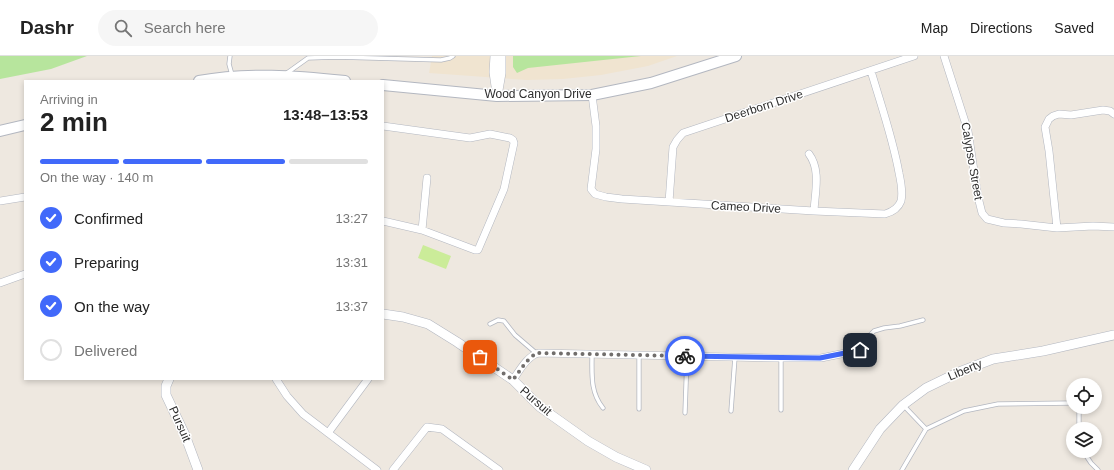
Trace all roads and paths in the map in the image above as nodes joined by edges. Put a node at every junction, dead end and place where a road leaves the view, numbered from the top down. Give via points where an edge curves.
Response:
1 (230, 56) edge
2 (453, 56) edge
3 (495, 56) edge
4 (502, 56) edge
5 (736, 56) edge
6 (914, 56) edge
7 (944, 56) edge
8 (871, 71) junction
9 (232, 76) junction
10 (283, 76) junction
11 (206, 80) edge
12 (333, 80) edge
13 (384, 85) edge
14 (592, 95) junction
15 (497, 96) junction
16 (1112, 113) edge
17 (24, 125) edge
18 (384, 126) edge
19 (0, 131) edge
20 (809, 154) dead end
21 (427, 178) dead end
22 (24, 197) edge
23 (0, 201) edge
24 (669, 202) junction
25 (814, 211) junction
26 (384, 221) edge
27 (1114, 227) edge
28 (1057, 228) junction
29 (422, 230) junction
30 (24, 274) edge
31 (0, 283) edge
32 (384, 314) edge
33 (923, 320) dead end
34 (490, 324) dead end
35 (1114, 336) edge
36 (860, 350) joint
37 (536, 353) junction
38 (592, 354) junction
39 (639, 355) junction
40 (687, 356) junction
41 (735, 357) junction
42 (781, 358) junction
43 (169, 380) edge
44 (277, 380) edge
45 (367, 380) edge
46 (513, 380) junction
47 (1066, 403) edge
48 (903, 405) junction
49 (603, 408) dead end
50 (639, 409) dead end
51 (731, 410) dead end
52 (781, 410) dead end
53 (685, 413) dead end
54 (926, 429) junction
55 (328, 433) junction
56 (1088, 458) edge
57 (198, 470) edge
58 (377, 470) edge
59 (393, 470) edge
60 (499, 470) edge
61 (646, 470) edge
62 (853, 470) edge
63 (902, 470) edge
64 (1098, 470) edge

1 - 9 lane
2 - 10 lane via 441,60 308,58
3 - 15 street
4 - 15 street
5 - 14 main road, Wood Canyon Drive via 651,83
6 - 8 street, Deerborn Drive
7 - 28 street, Calypso Street via 968,131 982,213 987,219 1004,224
8 - 24 street, Deerborn Drive via 683,133 674,147
8 - 25 street, Cameo Drive via 896,152 902,196 900,203 892,212 876,214
9 - 10 main road
9 - 11 main road
10 - 12 main road
13 - 15 main road, Wood Canyon Drive
14 - 15 main road, Wood Canyon Drive
14 - 24 street, Cameo Drive via 596,149 591,189 595,194 617,198
16 - 28 street via 1104,110 1071,115 1059,114 1049,119 1045,127
17 - 19 main road
18 - 29 street via 470,138 490,134 513,140 504,189 478,250
20 - 25 street via 816,169
21 - 29 street
22 - 23 street
24 - 25 street, Cameo Drive
26 - 29 street
27 - 28 street
30 - 31 street
32 - 46 street, Pursuit via 428,324
33 - 36 lane via 874,331
34 - 37 lane via 498,320 504,321 514,335
35 - 48 street, Liberty via 993,359 926,388
36 - 42 street via 820,358
37 - 38 street
37 - 46 street
38 - 39 street
38 - 49 lane via 593,391
39 - 40 street
39 - 50 lane
40 - 41 street
40 - 53 lane
41 - 42 street
41 - 51 lane
42 - 52 lane
43 - 57 street, Pursuit via 166,395
44 - 55 street via 303,414
45 - 55 street
46 - 61 street, Pursuit via 540,407 585,438 616,457
47 - 54 lane via 998,404 964,411
48 - 54 lane
48 - 62 street, Liberty via 880,429
54 - 63 lane
55 - 58 street
56 - 64 lane
59 - 60 street via 427,427 442,429

